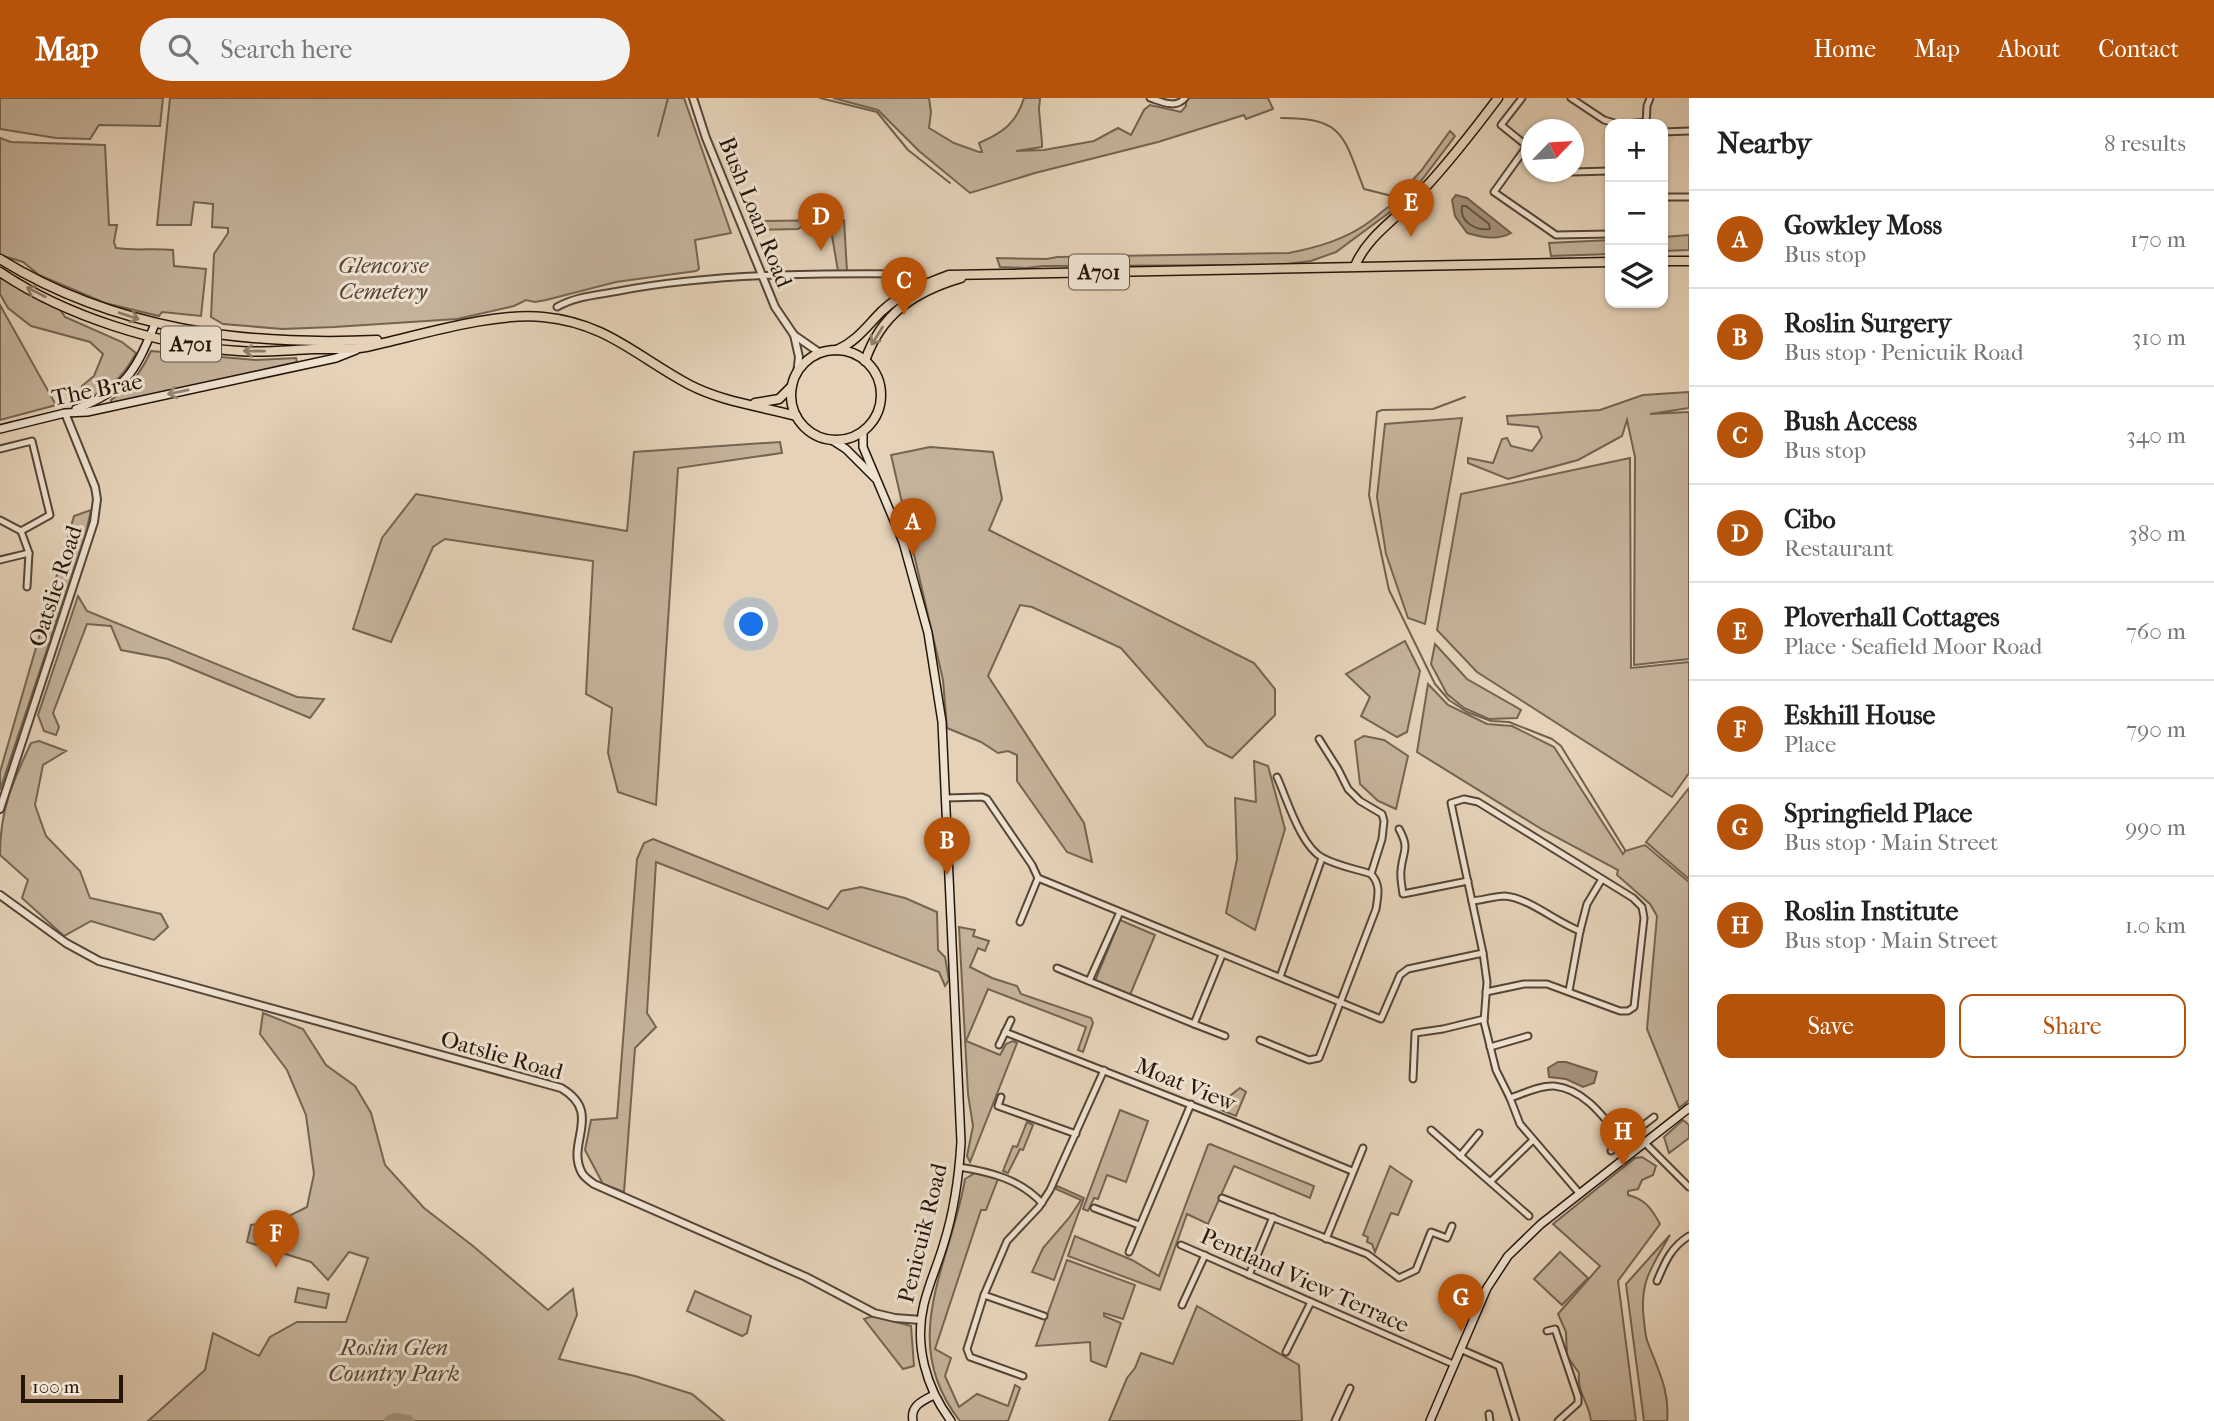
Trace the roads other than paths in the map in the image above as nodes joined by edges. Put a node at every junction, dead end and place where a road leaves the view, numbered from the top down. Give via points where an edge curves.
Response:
1 (693, 98) edge
2 (1150, 98) edge
3 (1185, 98) edge
4 (1498, 98) edge
5 (1522, 98) edge
6 (1571, 98) edge
7 (1650, 98) edge
8 (1646, 119) edge
9 (1605, 120) edge
10 (1689, 131) edge
11 (1668, 132) edge
12 (1521, 141) edge
13 (1521, 158) edge
14 (1605, 171) edge
15 (1584, 172) edge
16 (1668, 197) edge
17 (1689, 197) edge
18 (1605, 234) edge
19 (0, 259) edge
20 (1668, 261) edge
21 (1689, 261) edge
22 (1605, 262) edge
23 (1356, 266) junction
24 (0, 272) edge
25 (918, 274) dead end
26 (973, 275) junction
27 (762, 277) junction
28 (557, 307) dead end
29 (155, 324) junction
30 (150, 335) junction
31 (794, 335) junction
32 (394, 340) junction
33 (364, 347) junction
34 (837, 350) junction
35 (820, 353) junction
36 (865, 361) junction
37 (797, 374) junction
38 (792, 386) junction
39 (742, 404) junction
40 (65, 413) junction
41 (796, 416) junction
42 (0, 429) edge
43 (863, 431) junction
44 (832, 440) junction
45 (0, 449) edge
46 (877, 481) junction
47 (0, 520) edge
48 (21, 531) junction
49 (29, 553) junction
50 (0, 560) edge
51 (27, 587) dead end
52 (1319, 739) dead end
53 (1276, 776) dead end
54 (946, 798) junction
55 (0, 809) edge
56 (1399, 829) dead end
57 (1322, 858) junction
58 (1371, 874) junction
59 (1038, 878) junction
60 (1602, 879) junction
61 (1468, 881) junction
62 (0, 895) edge
63 (1472, 901) junction
64 (1023, 912) junction
65 (1120, 912) junction
66 (1030, 916) dead end
67 (1020, 922) dead end
68 (1580, 931) junction
69 (1483, 953) junction
70 (1222, 955) junction
71 (1057, 968) dead end
72 (1280, 977) junction
73 (1089, 981) junction
74 (1569, 991) junction
75 (1486, 992) junction
76 (1342, 1003) junction
77 (1484, 1019) junction
78 (1011, 1020) dead end
79 (1194, 1024) junction
80 (1005, 1032) junction
81 (1225, 1036) dead end
82 (1528, 1036) dead end
83 (1260, 1040) dead end
84 (999, 1045) dead end
85 (1490, 1047) junction
86 (1104, 1070) junction
87 (1413, 1079) dead end
88 (1001, 1097) dead end
89 (1510, 1098) junction
90 (1191, 1104) junction
91 (1689, 1108) edge
92 (1654, 1117) dead end
93 (1431, 1130) dead end
94 (1479, 1133) dead end
95 (1076, 1135) junction
96 (1533, 1140) junction
97 (1623, 1141) junction
98 (1645, 1143) junction
99 (1363, 1148) dead end
100 (1611, 1151) dead end
101 (1460, 1156) junction
102 (960, 1167) junction
103 (1352, 1171) junction
104 (1491, 1181) junction
105 (1689, 1187) edge
106 (1580, 1194) junction
107 (1222, 1198) dead end
108 (1042, 1202) junction
109 (1098, 1208) dead end
110 (1529, 1216) dead end
111 (1273, 1217) junction
112 (1139, 1226) junction
113 (1452, 1226) dead end
114 (1689, 1236) edge
115 (1326, 1239) junction
116 (1181, 1245) dead end
117 (1129, 1252) dead end
118 (1205, 1255) junction
119 (1249, 1275) junction
120 (1657, 1281) dead end
121 (984, 1295) junction
122 (1311, 1302) junction
123 (1182, 1305) dead end
124 (1044, 1317) dead end
125 (921, 1320) junction
126 (1547, 1331) dead end
127 (1460, 1349) junction
128 (1286, 1352) dead end
129 (1453, 1364) junction
130 (1023, 1376) dead end
131 (1350, 1388) dead end
132 (934, 1395) junction
133 (1489, 1414) dead end
134 (913, 1421) edge
135 (951, 1421) edge
136 (1335, 1421) edge
137 (1430, 1421) edge
138 (1490, 1421) edge
139 (1516, 1421) edge
140 (1558, 1421) edge

1 - 27 street, Bush Loan Road
2 - 3 street via 1175,104
4 - 23 main road via 1421,193 1369,243
5 - 12 street via 1501,125
6 - 9 street
7 - 8 street
10 - 11 street
13 - 18 street via 1494,192 1556,235
14 - 15 street
16 - 17 street
19 -> 29 main road, A701 via 64,293
20 - 21 main road
22 - 23 main road, A701
23 - 26 main road, A701
30 -> 24 main road, A701 via 54,302
25 - 27 street
26 - 34 main road, A701 via 949,275 904,294 849,345
26 -> 36 main road, A701 via 920,294 897,311 872,339
27 - 28 street via 661,283 574,299
27 - 31 street, Bush Loan Road
29 - 30 main road
29 - 32 main road, A701 via 291,342
33 -> 30 main road, A701 via 238,351
30 - 40 main road via 132,373 117,388
31 - 35 street, Bush Loan Road
31 - 37 street, Bush Loan Road
32 - 33 main road, A701
32 - 39 main road, A701 via 513,317 565,320 614,337 690,385
33 -> 40 main road, The Brae via 336,358
34 - 35 main road, A701
34 - 36 main road
35 - 37 main road
36 - 43 main road via 879,381 881,396 873,421
37 - 38 main road
38 - 39 main road, A701 via 779,399
38 - 41 main road
39 - 41 main road, A701
40 - 42 main road, The Brae
40 - 55 street, Oatslie Road via 95,487 94,522
41 - 44 main road, A701 via 813,435
43 - 44 main road
43 - 46 main road, Penicuik Road via 863,447
44 - 46 main road
45 - 48 street via 32,441 50,515
46 - 54 main road, Penicuik Road via 903,542 928,633 942,722
47 - 48 street
48 - 49 street
49 - 50 street
49 - 51 street
52 - 58 street via 1348,789 1382,814 1382,839
53 - 57 street via 1303,837
54 - 59 street via 987,799
54 - 102 main road, Penicuik Road
56 - 61 street via 1406,851 1400,870 1403,894
57 - 58 street
57 - 72 street
58 - 76 street via 1377,881 1376,909
59 - 64 street
59 - 65 street
60 - 61 street via 1478,802 1464,799 1451,803
60 - 68 street via 1587,904
60 - 74 street via 1642,907 1634,1006 1620,1011
61 - 63 street
62 - 125 street, Oatslie Road via 99,961 561,1087 580,1105 578,1156 582,1173 594,1184 806,1277 874,1312
63 - 68 street via 1503,896 1519,899
63 - 69 street
64 - 66 street
64 - 67 street
65 - 70 street
65 - 73 street
68 - 74 street
69 - 75 street
69 - 76 street via 1408,969 1381,1019
70 - 72 street
70 - 79 street
71 - 73 street
72 - 76 street
73 - 79 street
74 - 75 street via 1547,984 1524,984
75 - 77 street
76 - 83 street via 1316,1060
77 - 85 street
77 - 87 street via 1415,1033
78 - 80 street
79 - 81 street
80 - 84 street
80 - 86 street, Moat View
82 - 85 street
85 - 89 street
86 - 90 street, Moat View
86 - 95 street
88 - 95 street via 998,1106
89 - 96 street via 1520,1124
89 - 97 street via 1542,1087 1569,1091 1593,1105
90 - 103 street, Moat View
90 - 112 street
91 - 98 main road
92 - 97 street
93 - 101 street
94 - 101 street
95 - 108 street
96 - 104 street
96 - 106 street
97 - 100 street
98 - 105 street
98 - 106 main road
99 - 103 street
101 - 104 street
102 - 108 street via 1003,1176
102 - 125 main road, Penicuik Road via 945,1242
103 - 115 street
104 - 110 street
106 - 127 main road via 1508,1256
107 - 111 street
108 - 121 street via 1007,1241
109 - 112 street
111 - 115 street
111 - 119 street
112 - 117 street
113 - 115 street via 1447,1238 1431,1232 1416,1270 1399,1278 1374,1258
114 - 120 street via 1668,1255
116 - 118 street, Pentland View Terrace
118 - 119 street, Pentland View Terrace
118 - 123 street
119 - 122 street, Pentland View Terrace
121 - 124 street
121 - 130 street via 968,1354
122 - 128 street
122 - 129 street, Pentland View Terrace
125 - 132 main road, Penicuik Road via 923,1360
126 - 140 street via 1555,1329 1578,1397 1578,1403
127 - 129 main road
127 - 139 street via 1499,1366
129 - 137 main road
131 - 136 street
132 - 134 main road via 915,1406
132 - 135 main road, Penicuik Road
133 - 138 street

